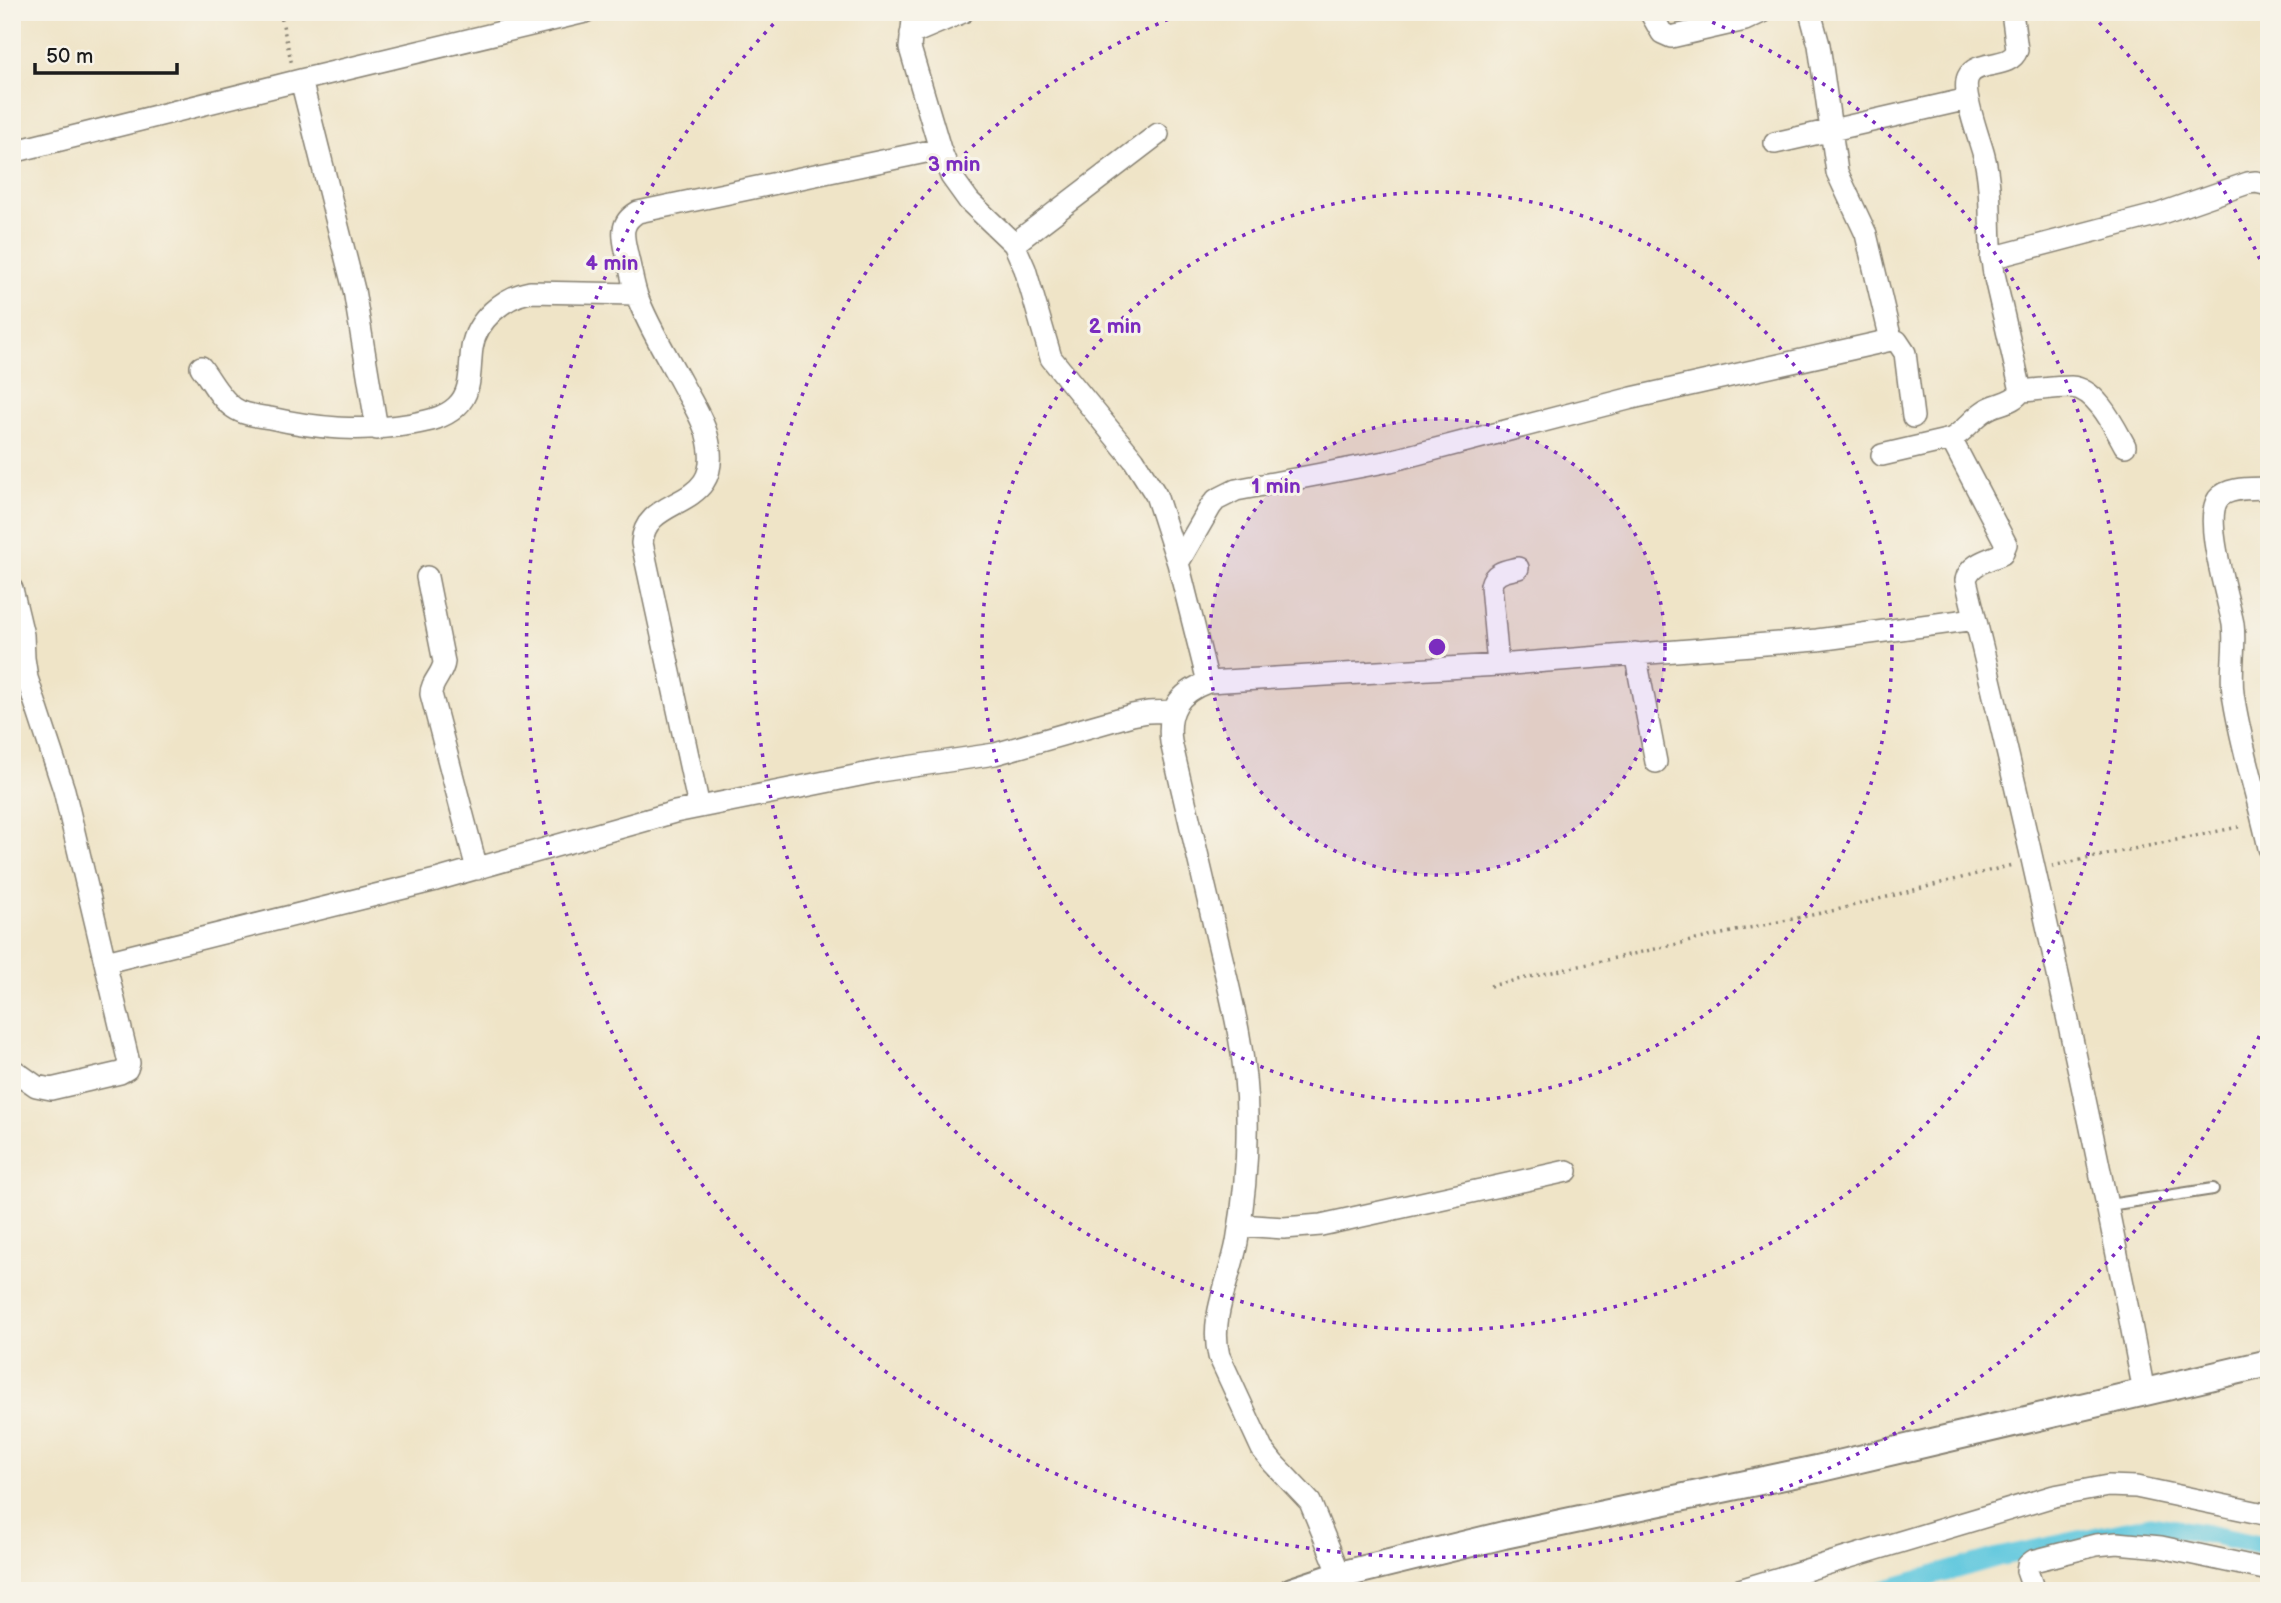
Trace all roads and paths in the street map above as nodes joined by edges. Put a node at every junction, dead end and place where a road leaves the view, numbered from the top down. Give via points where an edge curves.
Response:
1 (280, 12) edge
2 (585, 12) edge
3 (917, 12) edge
4 (963, 12) edge
5 (1650, 12) edge
6 (1762, 12) edge
7 (1810, 12) edge
8 (2012, 12) edge
9 (911, 34) junction
10 (301, 80) junction
11 (1968, 99) junction
12 (1830, 131) junction
13 (1158, 134) dead end
14 (1775, 143) dead end
15 (940, 149) junction
16 (12, 152) edge
17 (2269, 185) edge
18 (1014, 244) junction
19 (1991, 258) junction
20 (636, 294) junction
21 (1891, 341) junction
22 (201, 367) dead end
23 (2021, 391) junction
24 (1913, 417) dead end
25 (377, 429) junction
26 (1951, 439) junction
27 (2125, 446) dead end
28 (1882, 455) dead end
29 (2269, 488) edge
30 (1178, 563) junction
31 (1518, 568) dead end
32 (427, 577) dead end
33 (12, 589) edge
34 (1975, 619) junction
35 (1635, 653) junction
36 (1498, 665) junction
37 (1208, 682) junction
38 (1173, 711) junction
39 (1656, 762) dead end
40 (699, 807) junction
41 (2263, 821) junction
42 (2269, 848) edge
43 (2032, 864) junction
44 (477, 869) junction
45 (106, 962) junction
46 (1490, 986) dead end
47 (12, 1069) edge
48 (1567, 1171) dead end
49 (2213, 1189) dead end
50 (2109, 1205) junction
51 (1240, 1225) junction
52 (2269, 1363) edge
53 (2144, 1392) junction
54 (2269, 1515) edge
55 (2269, 1570) edge
56 (1339, 1575) junction
57 (1292, 1591) edge
58 (1736, 1591) edge
59 (2034, 1591) edge

1 - 10 path via 290,58
2 - 10 street
3 - 9 street
4 - 9 street
5 - 6 street via 1662,33 1671,37
7 - 12 street
8 - 11 street via 2015,55 1969,75
9 - 15 street via 910,48
10 - 16 street
10 - 25 street via 354,290
11 - 12 street
11 - 19 street via 1989,184
12 - 14 street
12 - 21 street via 1837,172 1866,234
13 - 18 street
15 - 18 street via 959,189
15 - 20 street via 638,212 629,217 623,236
17 - 19 street via 2248,183 2159,214
18 - 30 street via 1051,358 1149,482
19 - 23 street
20 - 25 street via 530,292 506,300 477,333 467,393 455,409 429,421
20 - 40 street via 702,422 710,449 708,477 701,487 652,518 642,543
21 - 24 street via 1897,341 1905,353
21 - 30 street via 1632,398 1390,461 1236,490 1211,506
22 - 25 street via 225,401 246,414 317,427
23 - 26 street via 2016,398 1987,409
23 - 27 street via 2081,389 2107,414
26 - 28 street
26 - 34 street via 2006,544 2002,554 1967,573
29 - 41 street via 2223,494 2216,501 2214,527 2233,631 2235,706
30 - 37 street
31 - 36 street via 1496,574 1491,585
32 - 44 street via 444,662 431,694
33 - 45 street via 27,678 64,790
34 - 35 street via 1817,640
34 - 43 street
35 - 36 street
35 - 39 street
36 - 37 street
37 - 38 street via 1188,692
38 - 40 street via 1132,715 995,754 880,771
38 - 51 street via 1171,742 1244,1067 1247,1129
40 - 44 street
41 - 42 street
41 - 43 path
43 - 46 path
43 - 50 street
44 - 45 street
45 - 47 street via 127,1069 43,1089
48 - 51 street via 1321,1225
49 - 50 lane
50 - 53 street
51 - 56 street via 1216,1321 1219,1356 1262,1449 1310,1502
52 - 53 street
53 - 56 street
54 - 58 street via 2136,1487 2108,1486 2026,1504
55 - 59 street via 2161,1547 2106,1544 2033,1561 2027,1571
56 - 57 street

